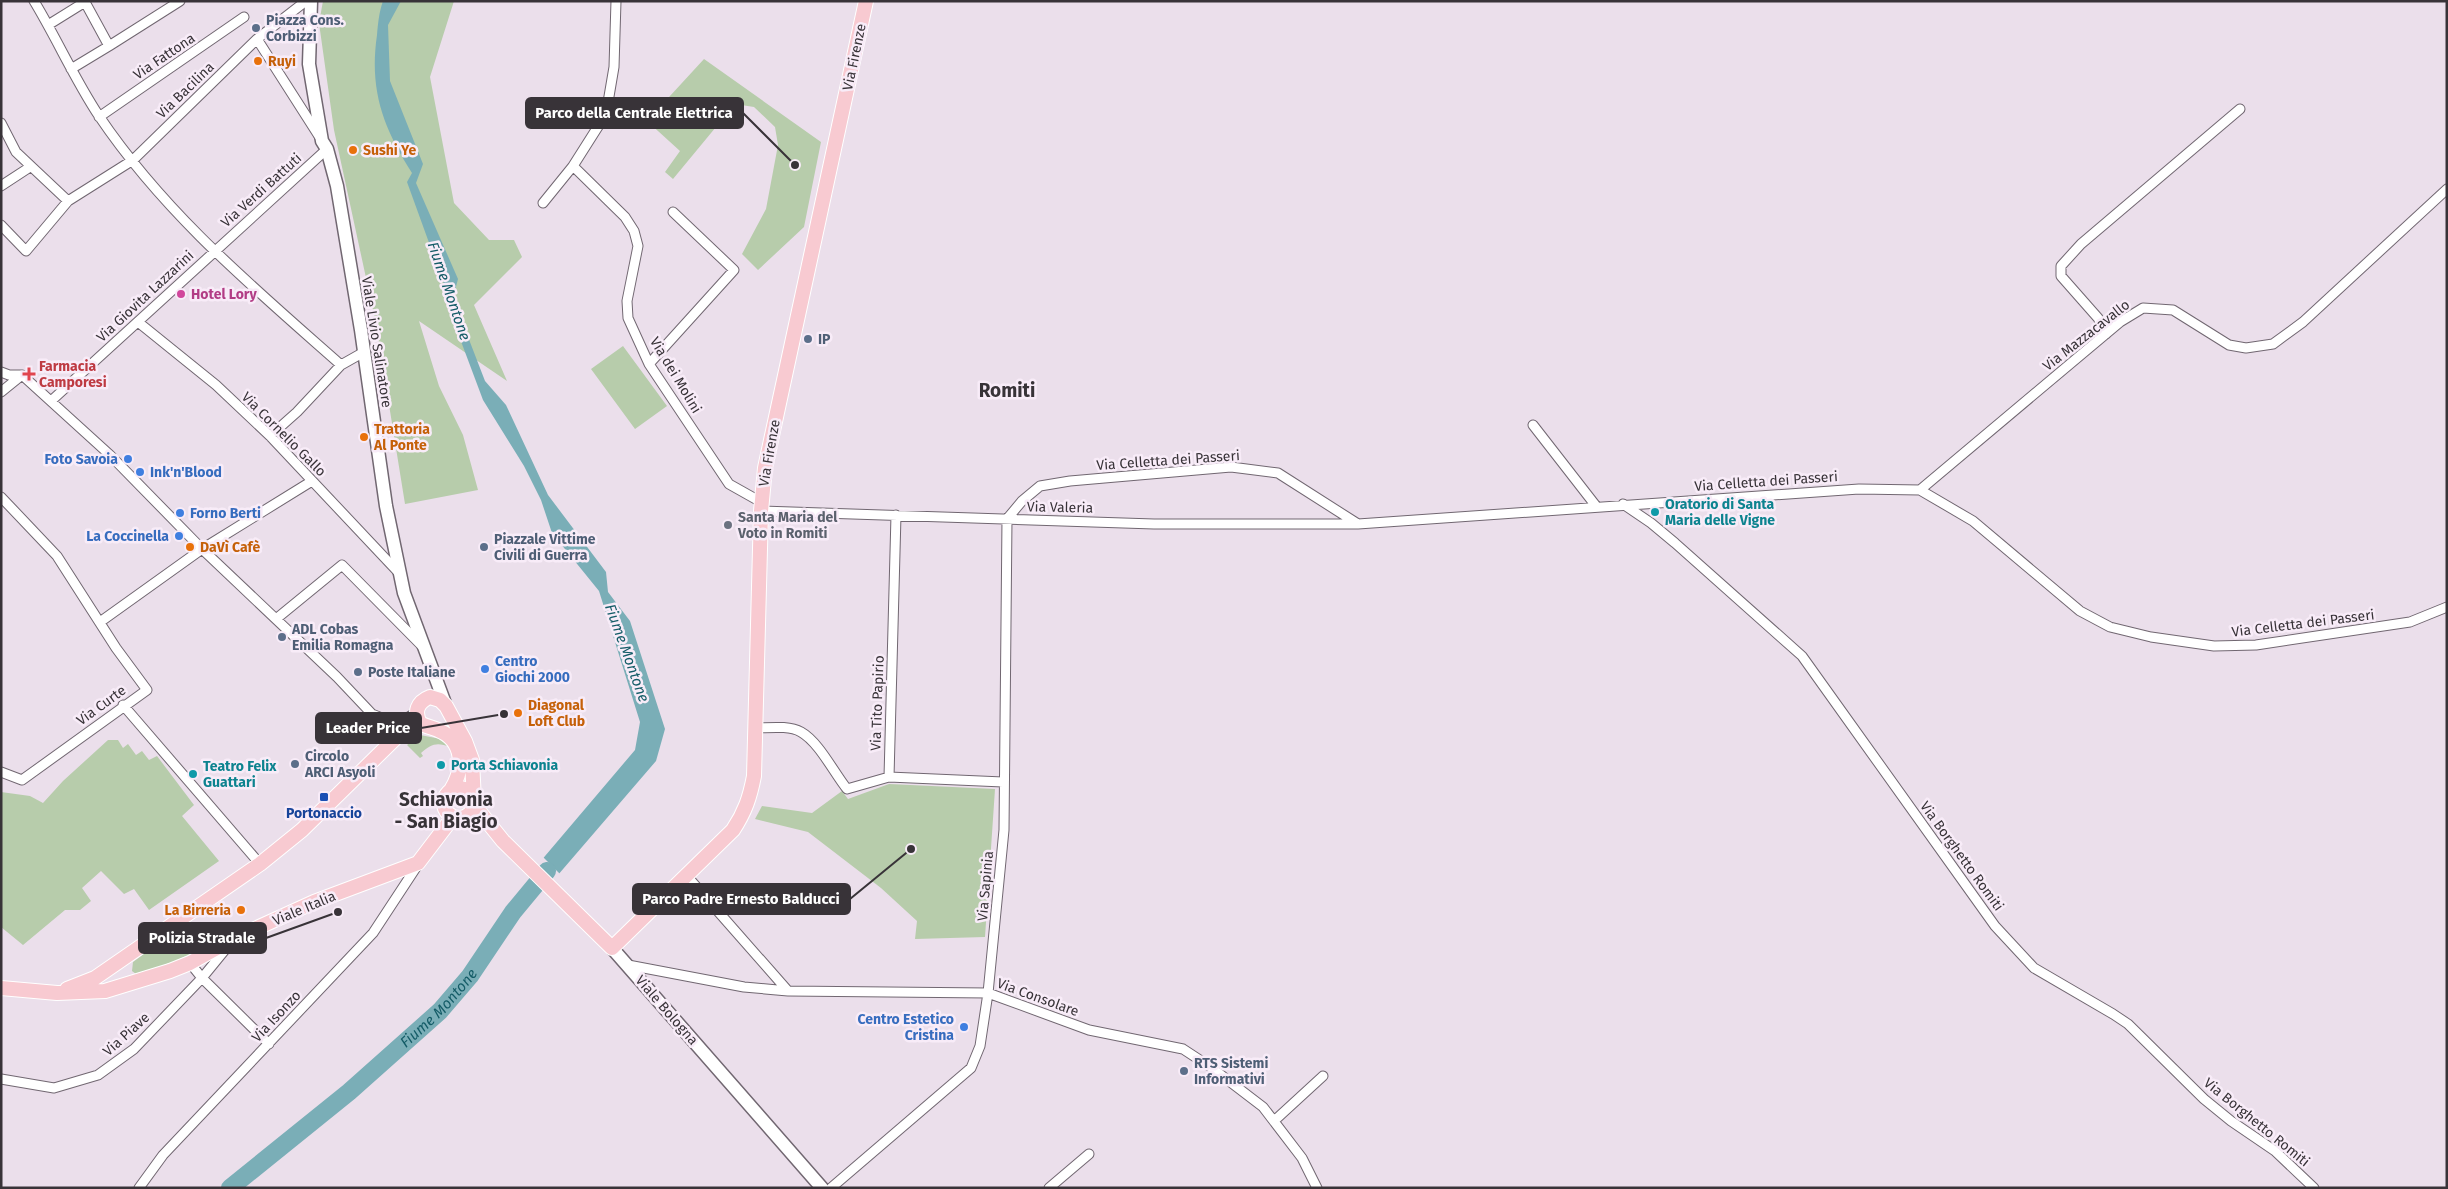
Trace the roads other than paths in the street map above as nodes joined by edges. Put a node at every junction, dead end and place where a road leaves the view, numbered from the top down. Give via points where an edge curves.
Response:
1 (34, 1) edge
2 (180, 1) edge
3 (306, 1) edge
4 (311, 1) edge
5 (616, 1) edge
6 (866, 1) edge
7 (85, 2) edge
8 (244, 17) dead end
9 (48, 25) junction
10 (257, 39) junction
11 (108, 46) junction
12 (71, 69) junction
13 (2240, 109) dead end
14 (99, 116) junction
15 (1, 123) edge
16 (324, 145) junction
17 (132, 160) junction
18 (573, 166) junction
19 (30, 167) junction
20 (1, 186) edge
21 (2447, 189) edge
22 (68, 201) junction
23 (543, 204) dead end
24 (673, 212) dead end
25 (1, 225) edge
26 (213, 252) junction
27 (138, 322) junction
28 (2106, 334) junction
29 (364, 352) junction
30 (649, 364) junction
31 (341, 365) junction
32 (1, 372) edge
33 (22, 374) junction
34 (1, 392) edge
35 (51, 401) junction
36 (1533, 425) dead end
37 (270, 436) junction
38 (312, 481) junction
39 (1920, 490) junction
40 (1, 497) edge
41 (1623, 504) junction
42 (761, 506) junction
43 (1596, 506) junction
44 (896, 515) junction
45 (1007, 519) junction
46 (1358, 524) junction
47 (202, 549) junction
48 (401, 576) junction
49 (2447, 607) edge
50 (276, 619) junction
51 (100, 622) junction
52 (423, 648) junction
53 (430, 664) junction
54 (427, 698) junction
55 (123, 705) junction
56 (446, 706) junction
57 (417, 713) junction
58 (755, 728) junction
59 (1, 772) edge
60 (889, 777) junction
61 (1003, 782) junction
62 (451, 790) junction
63 (474, 803) junction
64 (453, 820) junction
65 (506, 843) junction
66 (424, 857) junction
67 (260, 864) junction
68 (686, 876) junction
69 (176, 921) junction
70 (235, 938) junction
71 (612, 948) junction
72 (126, 956) junction
73 (190, 963) junction
74 (628, 965) junction
75 (202, 978) junction
76 (136, 982) junction
77 (1, 988) edge
78 (788, 990) junction
79 (988, 992) junction
80 (57, 993) junction
81 (268, 1044) junction
82 (1323, 1076) dead end
83 (1, 1080) edge
84 (1274, 1121) junction
85 (1089, 1154) dead end
86 (139, 1188) edge
87 (822, 1188) edge
88 (831, 1188) edge
89 (1050, 1188) edge
90 (1317, 1188) edge
91 (2314, 1188) edge

1 - 9 street
2 - 11 street
3 - 10 street
4 - 16 main road, Viale Livio Salinatore via 309,64
5 - 18 street via 614,67 606,114
6 - 42 main road, Via Firenze via 768,450
7 - 9 street
7 - 11 street
8 - 14 street, Via Fattona
9 - 12 street
10 - 16 street, Viale Livio Salinatore
10 - 17 street, Via Bacilina
11 - 12 street
12 - 14 street
13 - 28 street via 2081,244 2060,266 2061,276 2098,318
14 - 17 street
15 - 19 street via 16,152
16 - 26 street, Via Verdi Battuti
16 - 29 main road, Viale Livio Salinatore via 338,196
17 - 22 street, Via Bacilina
17 - 26 street
18 - 23 street
18 - 30 street, Via dei Molini via 625,217 634,231 638,246 627,302 628,318
19 - 20 street
19 - 22 street
21 - 28 street, Via Mazzacavallo via 2303,322 2273,344 2246,348 2229,345 2173,310 2142,308
22 - 25 street, Via Bacilina via 26,252
24 - 30 street via 734,270
26 - 27 street, Via Giovita Lazzarini
26 - 31 street
27 - 35 street, Via Giovita Lazzarini
27 - 37 street, Via Cornelio Gallo via 216,385
28 - 39 street, Via Mazzacavallo
29 - 31 street
29 - 48 main road, Viale Livio Salinatore via 386,506
30 - 42 street, Via dei Molini via 729,484
31 - 37 street
32 - 33 street
33 - 34 street
33 - 35 street
35 - 47 street via 110,455
36 - 43 street
37 - 38 street, Via Cornelio Gallo
38 - 47 street
38 - 48 street, Via Cornelio Gallo
39 - 41 street, Via Celletta dei Passeri via 1859,488
39 - 49 street, Via Celletta dei Passeri via 1973,521 2080,611 2110,627 2214,646 2256,645 2410,622
40 - 51 street via 57,556
41 - 43 street, Via Celletta dei Passeri
41 - 91 street, Via Borghetto Romiti via 1652,523 1802,656 1995,926 2034,968 2128,1024 2204,1099 2275,1151
42 - 44 street, Via Valeria
42 - 58 main road, Via Firenze
43 - 46 street, Via Celletta dei Passeri
44 - 45 street, Via Valeria
44 - 60 street, Via Tito Papirio
45 - 46 street, Via Valeria via 1154,524
45 - 46 street, Via Celletta dei Passeri via 1040,486 1070,480 1231,467 1278,473
45 - 61 street, Via Sapinia
47 - 50 street
47 - 51 street
48 - 52 main road, Viale Livio Salinatore
50 - 52 street via 342,565
50 - 57 street via 372,714 398,724
51 - 55 street, Via Curte via 147,690
52 - 53 main road, Viale Livio Salinatore
53 - 54 main road via 431,683
53 - 56 main road, Viale Livio Salinatore
54 - 56 main road via 440,700
54 - 57 main road
55 - 59 street, Via Curte via 22,780
55 - 67 street
56 - 63 main road via 472,760
57 - 62 main road via 426,727 447,734 460,752 460,769
57 - 67 main road via 302,830
58 - 60 street via 801,732 819,750 847,789
58 - 68 main road, Via Firenze via 754,776 744,813 733,830
60 - 61 street
61 - 79 street, Via Sapinia via 1004,830
62 - 63 main road via 465,790
62 - 64 main road via 445,797 444,806
63 - 64 main road via 469,815
63 - 65 main road, Viale Bologna
64 - 65 main road, Viale Bologna via 482,827
64 - 66 main road, Viale Italia
65 - 71 main road, Viale Bologna
66 - 70 main road, Viale Italia via 418,863 314,902
66 - 81 street, Via Isonzo via 373,934
67 - 69 main road
68 - 71 main road, Via Firenze
68 - 78 street
69 - 70 main road via 176,937 183,944 199,949
69 - 72 main road
70 - 73 main road, Viale Italia
70 - 75 street, Via Piave
71 - 74 main road, Viale Bologna
72 - 76 main road via 125,976
72 - 80 main road via 95,978
73 - 75 street
73 - 76 main road, Viale Italia
74 - 78 street, Via Consolare via 744,987
74 - 87 main road, Viale Bologna
75 - 81 street
75 - 83 street, Via Piave via 134,1049 98,1076 54,1088
76 - 80 main road, Viale Italia via 106,991
77 - 80 main road, Viale Italia
78 - 79 street, Via Consolare
79 - 84 street, Via Consolare via 1088,1030 1183,1049 1263,1107
79 - 88 street, Via Sapinia via 980,1046 971,1068
81 - 86 street, Via Isonzo via 163,1155
82 - 84 street
84 - 90 street, Via Consolare via 1302,1158
85 - 89 street

